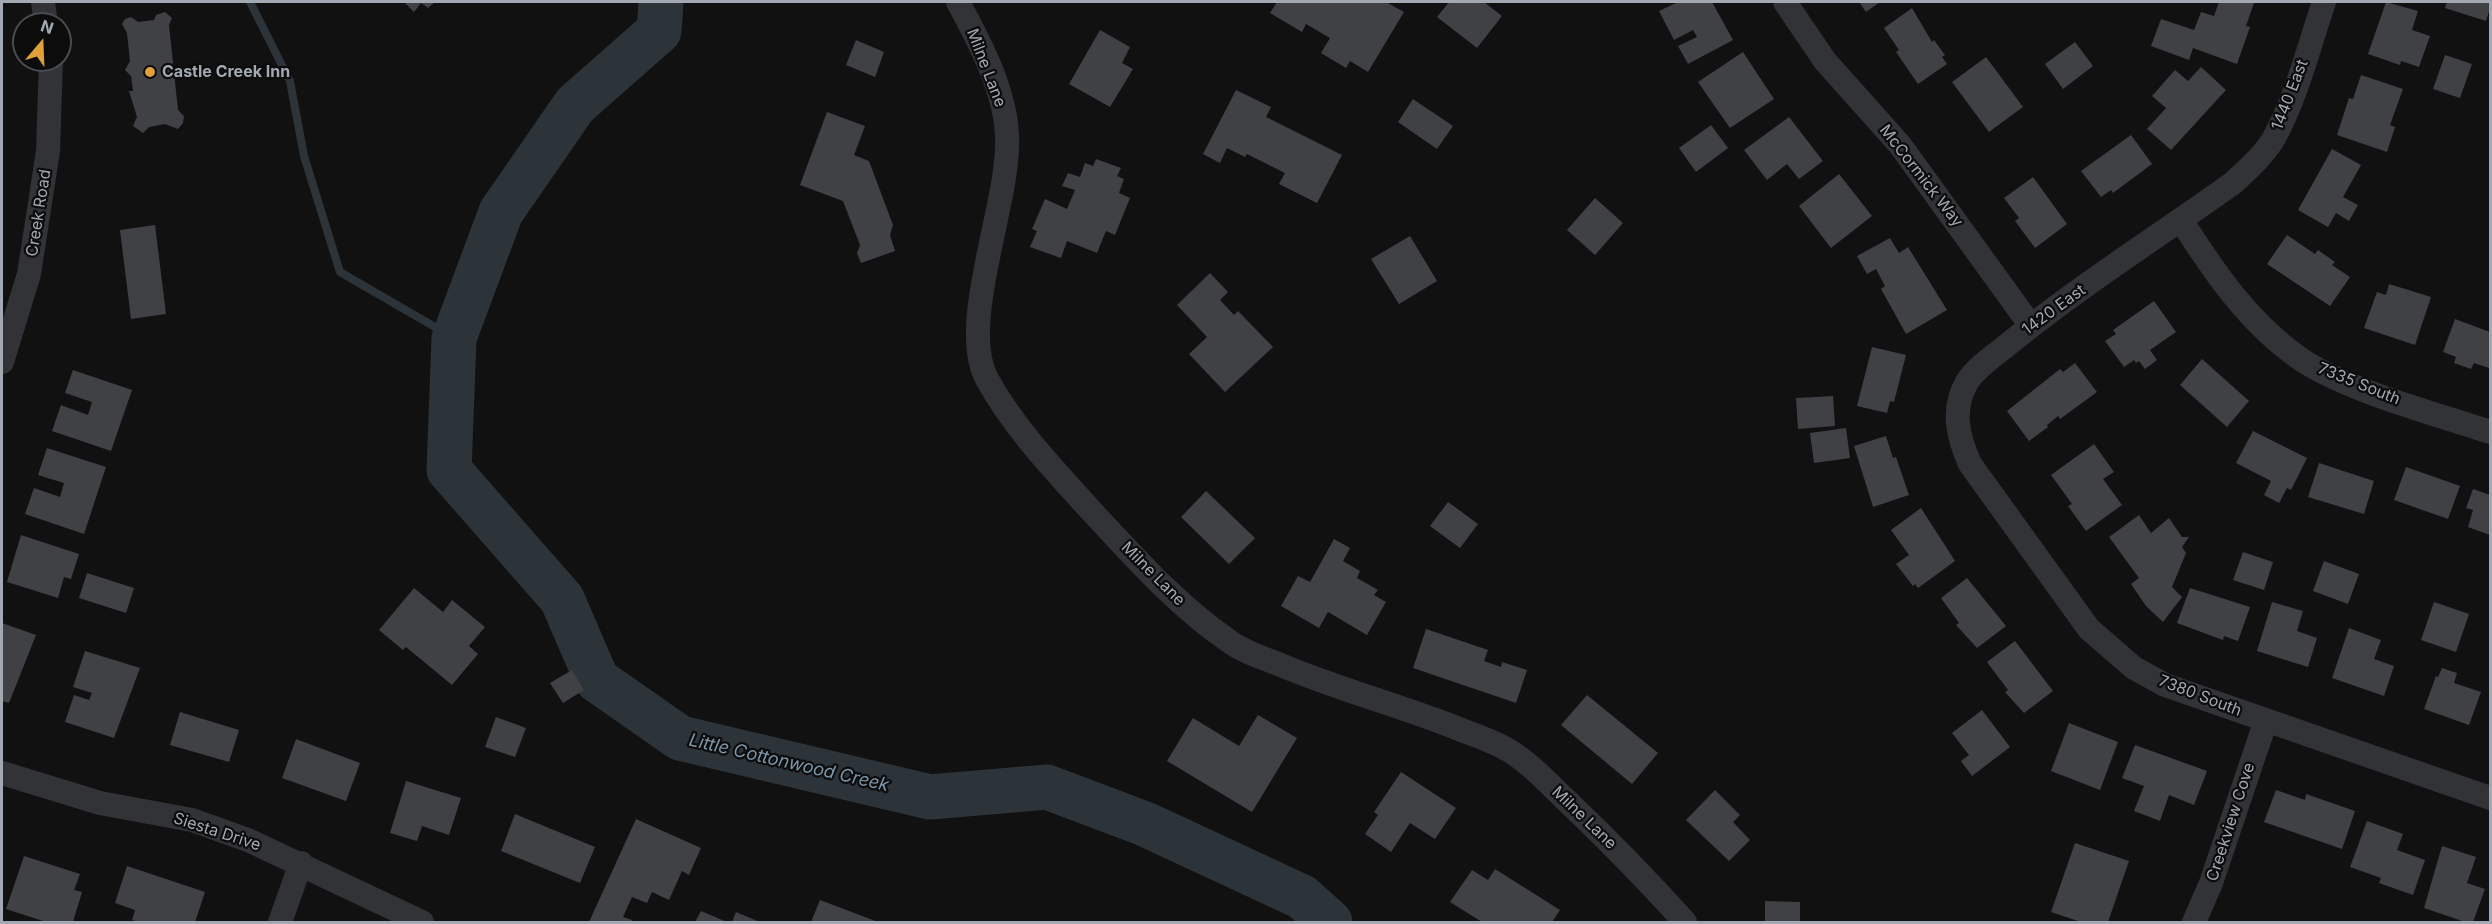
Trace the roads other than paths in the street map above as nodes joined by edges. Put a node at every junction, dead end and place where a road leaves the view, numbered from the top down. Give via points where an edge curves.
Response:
1 (958, 2) edge
2 (1785, 2) edge
3 (2324, 2) edge
4 (51, 72) edge
5 (2181, 220) junction
6 (2031, 326) junction
7 (2, 362) edge
8 (1956, 422) joint
9 (2490, 432) edge
10 (2266, 720) junction
11 (2, 773) edge
12 (2490, 798) edge
13 (301, 863) junction
14 (280, 922) edge
15 (422, 922) edge
16 (1685, 922) edge
17 (2194, 922) edge

1 - 16 street, Milne Lane via 1000,97 1008,136 1000,200 978,309 978,342 984,375 1009,415 1137,560 1195,615 1232,643 1508,750 1580,813
2 - 6 street, McCormick Way via 1825,61 1900,145
3 - 5 street, 1440 East via 2273,139 2233,183
4 - 7 street, Creek Road via 48,151 29,274
5 - 6 street, 1420 East
5 - 9 street, 7335 South via 2231,294 2261,326 2300,358 2346,382
6 - 8 street, 1420 East via 1968,381
8 - 10 street, 7380 South via 1959,441 1970,465 2089,629 2134,668 2165,685
10 - 12 street, 7380 South
10 - 17 street, Creekview Cove
11 - 13 street, Siesta Drive via 100,803 192,820
13 - 14 street
13 - 15 street, Siesta Drive

